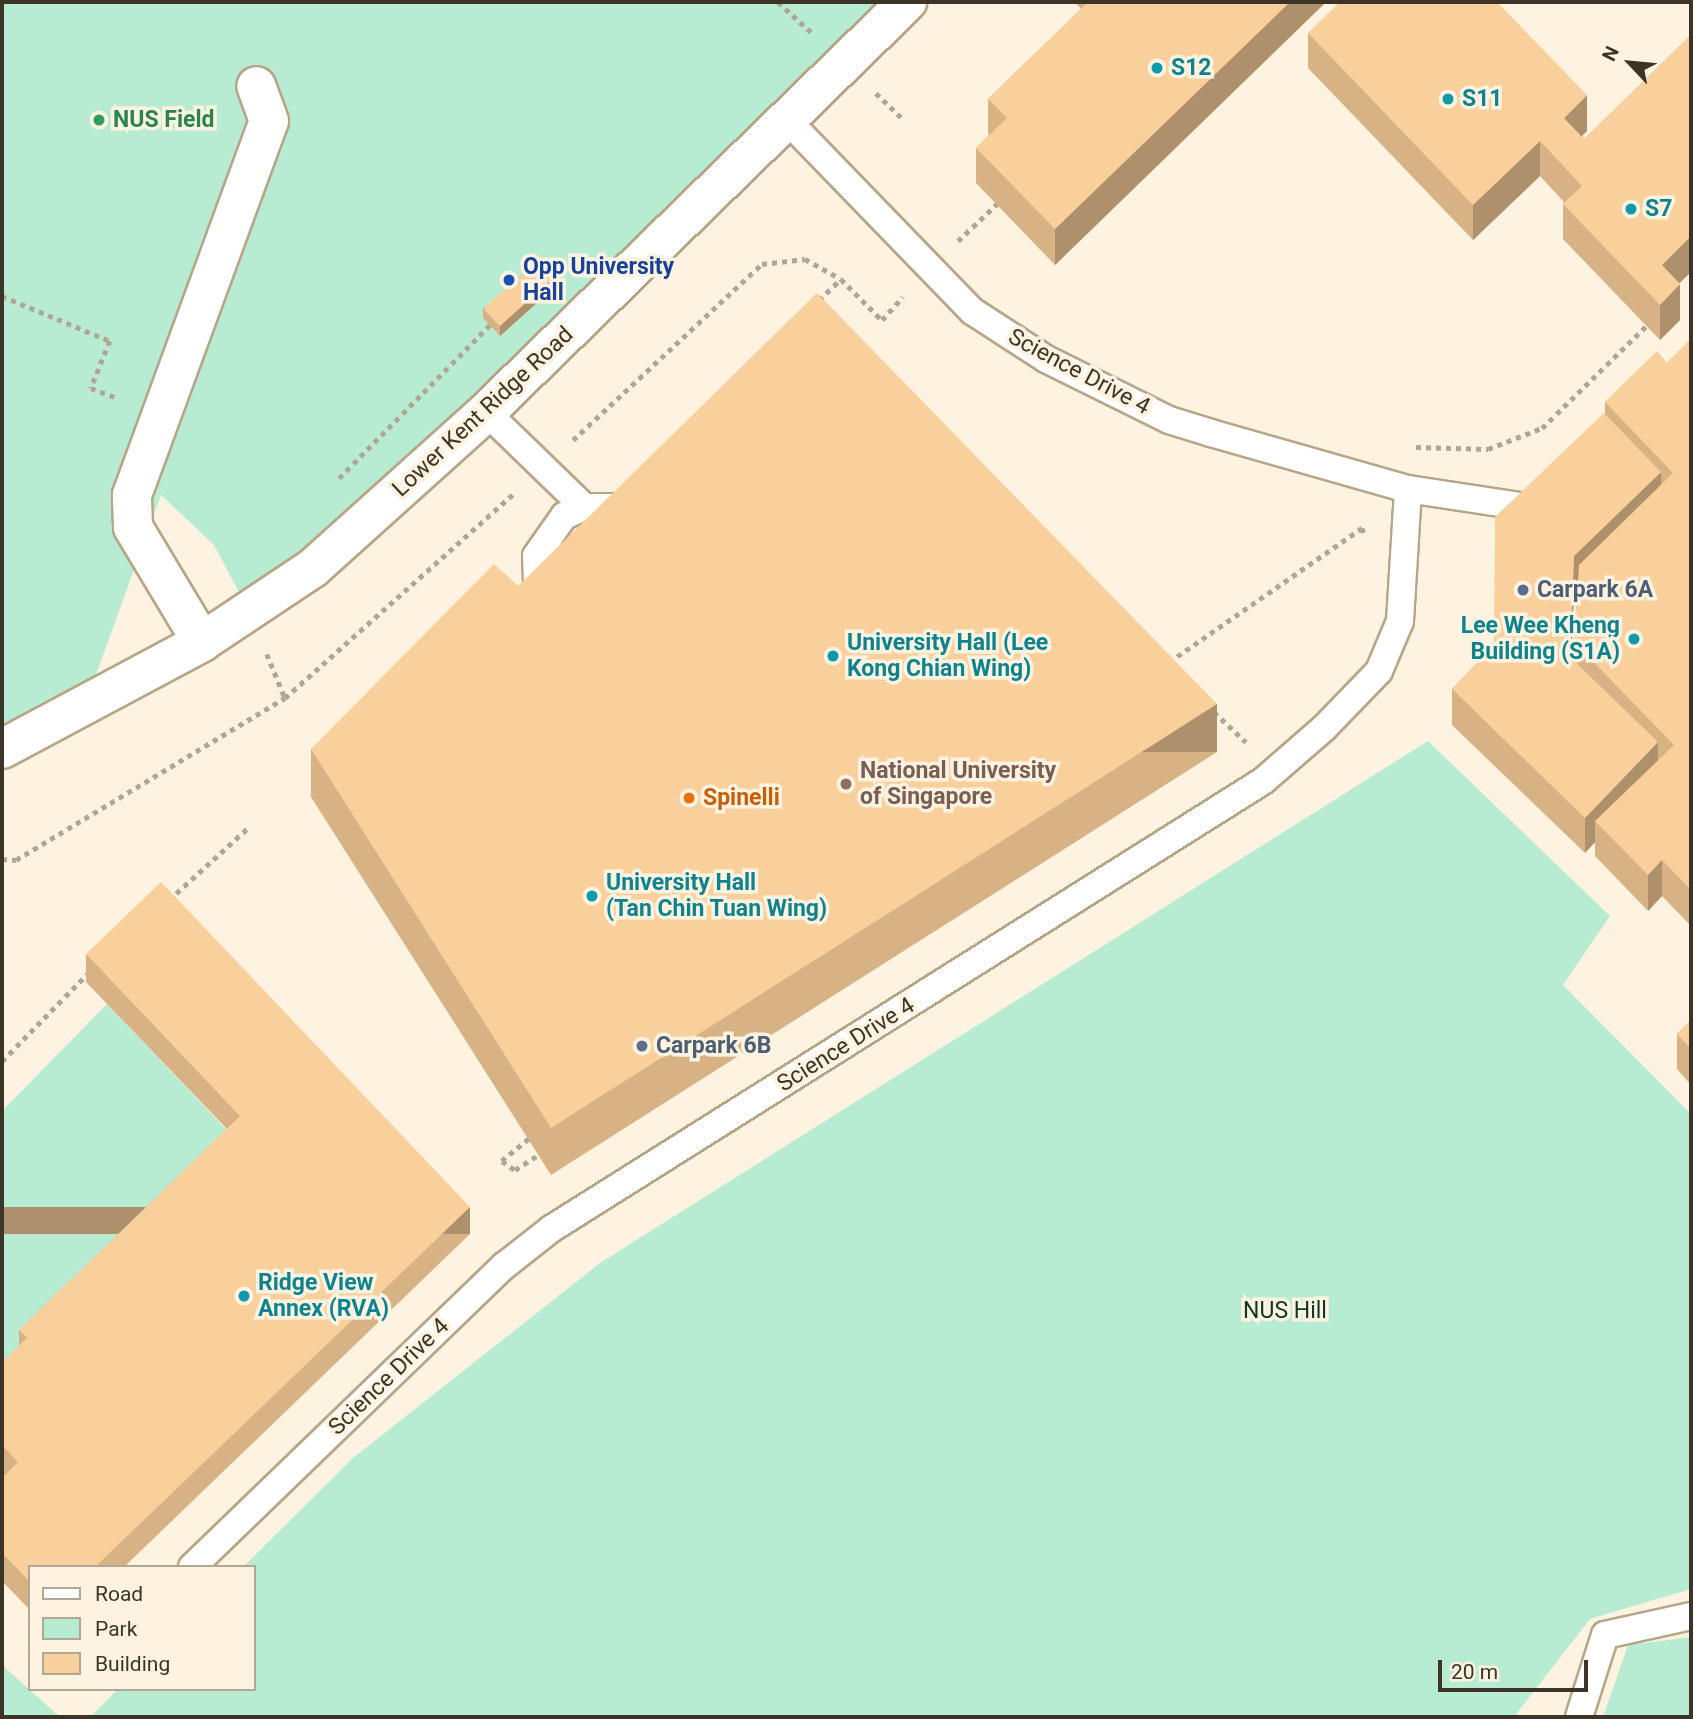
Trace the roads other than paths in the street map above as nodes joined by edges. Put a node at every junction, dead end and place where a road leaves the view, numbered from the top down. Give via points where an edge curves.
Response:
1 (907, 2) edge
2 (256, 86) dead end
3 (785, 118) junction
4 (486, 412) junction
5 (1408, 489) junction
6 (1574, 496) edge
7 (584, 507) junction
8 (634, 519) edge
9 (550, 602) edge
10 (202, 642) junction
11 (2, 749) edge
12 (194, 1565) edge
13 (1691, 1616) edge
14 (1579, 1717) edge

1 - 3 street, Lower Kent Ridge Road
2 - 10 street via 269,121 132,495 133,527
3 - 4 street, Lower Kent Ridge Road
3 - 5 lane, Science Drive 4 via 972,311 1046,359 1169,420
4 - 7 lane
4 - 10 street, Lower Kent Ridge Road via 313,568
5 - 6 lane, Science Drive 4 via 1510,500 1554,512
5 - 12 lane, Science Drive 4 via 1400,621 1379,671 1324,728 1263,781 551,1229 504,1266
7 - 8 lane via 611,507
7 - 9 lane via 564,516 536,556 537,582
10 - 11 street, Lower Kent Ridge Road
13 - 14 lane via 1605,1635

